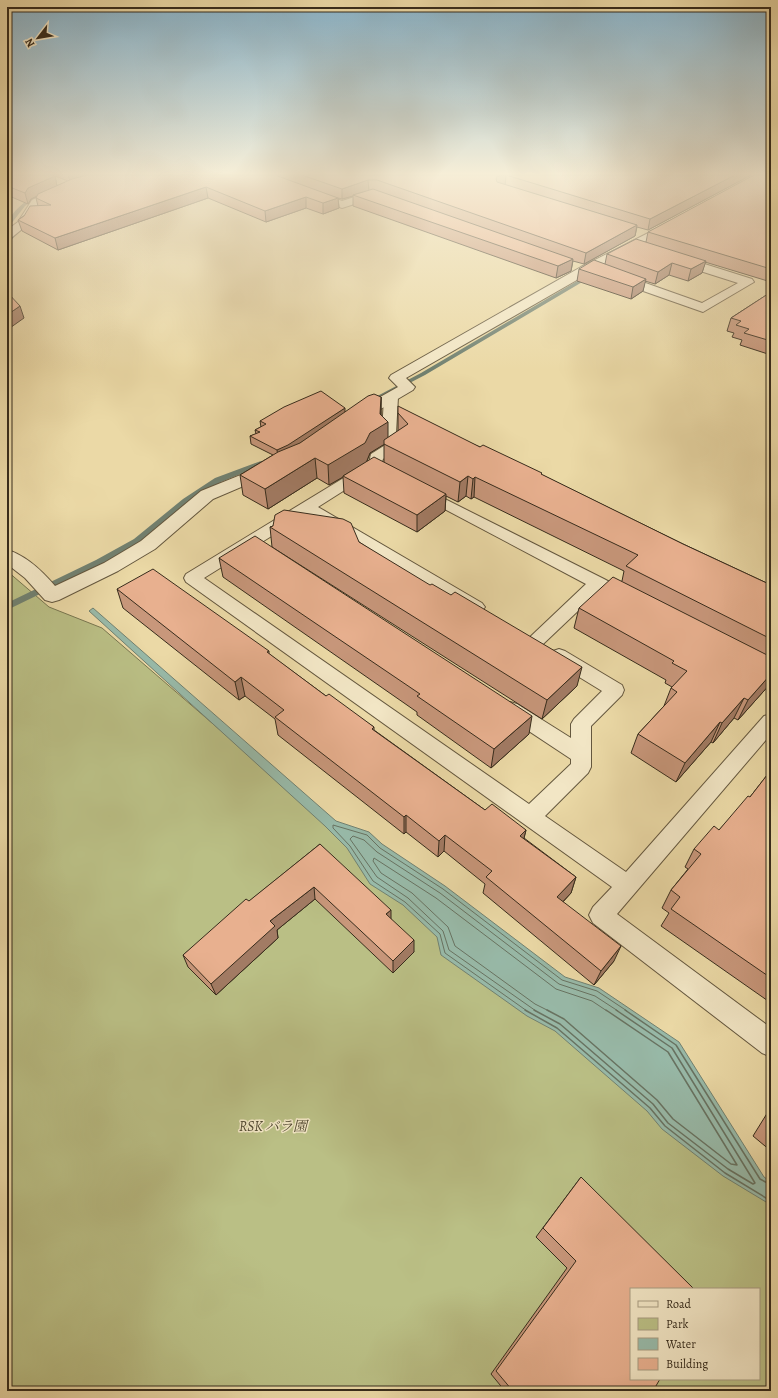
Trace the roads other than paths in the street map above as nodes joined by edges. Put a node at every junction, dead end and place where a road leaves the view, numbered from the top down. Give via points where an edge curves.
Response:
1 (647, 240) edge
2 (667, 256) edge
3 (570, 265) edge
4 (594, 270) junction
5 (391, 397) junction
6 (344, 424) edge
7 (282, 464) edge
8 (409, 484) edge
9 (307, 507) junction
10 (7, 556) edge
11 (598, 583) junction
12 (639, 605) edge
13 (488, 614) edge
14 (495, 699) edge
15 (771, 721) edge
16 (581, 755) junction
17 (530, 817) junction
18 (628, 886) junction
19 (771, 1044) edge

1 - 4 street via 642,248
2 - 4 street via 748,282 703,308
3 - 4 street
4 - 5 street via 396,378 408,387
5 - 6 street
5 - 9 lane via 389,434 399,443 376,457 381,469
7 - 10 street via 206,496 148,545 111,567 52,595 21,564
8 - 11 lane
9 - 13 lane
9 - 17 lane via 258,546 192,578
11 - 12 lane
11 - 16 lane via 528,638 615,690 581,724
14 - 16 lane
15 - 18 lane
16 - 17 lane via 581,767
17 - 18 lane
18 - 19 lane via 601,915

